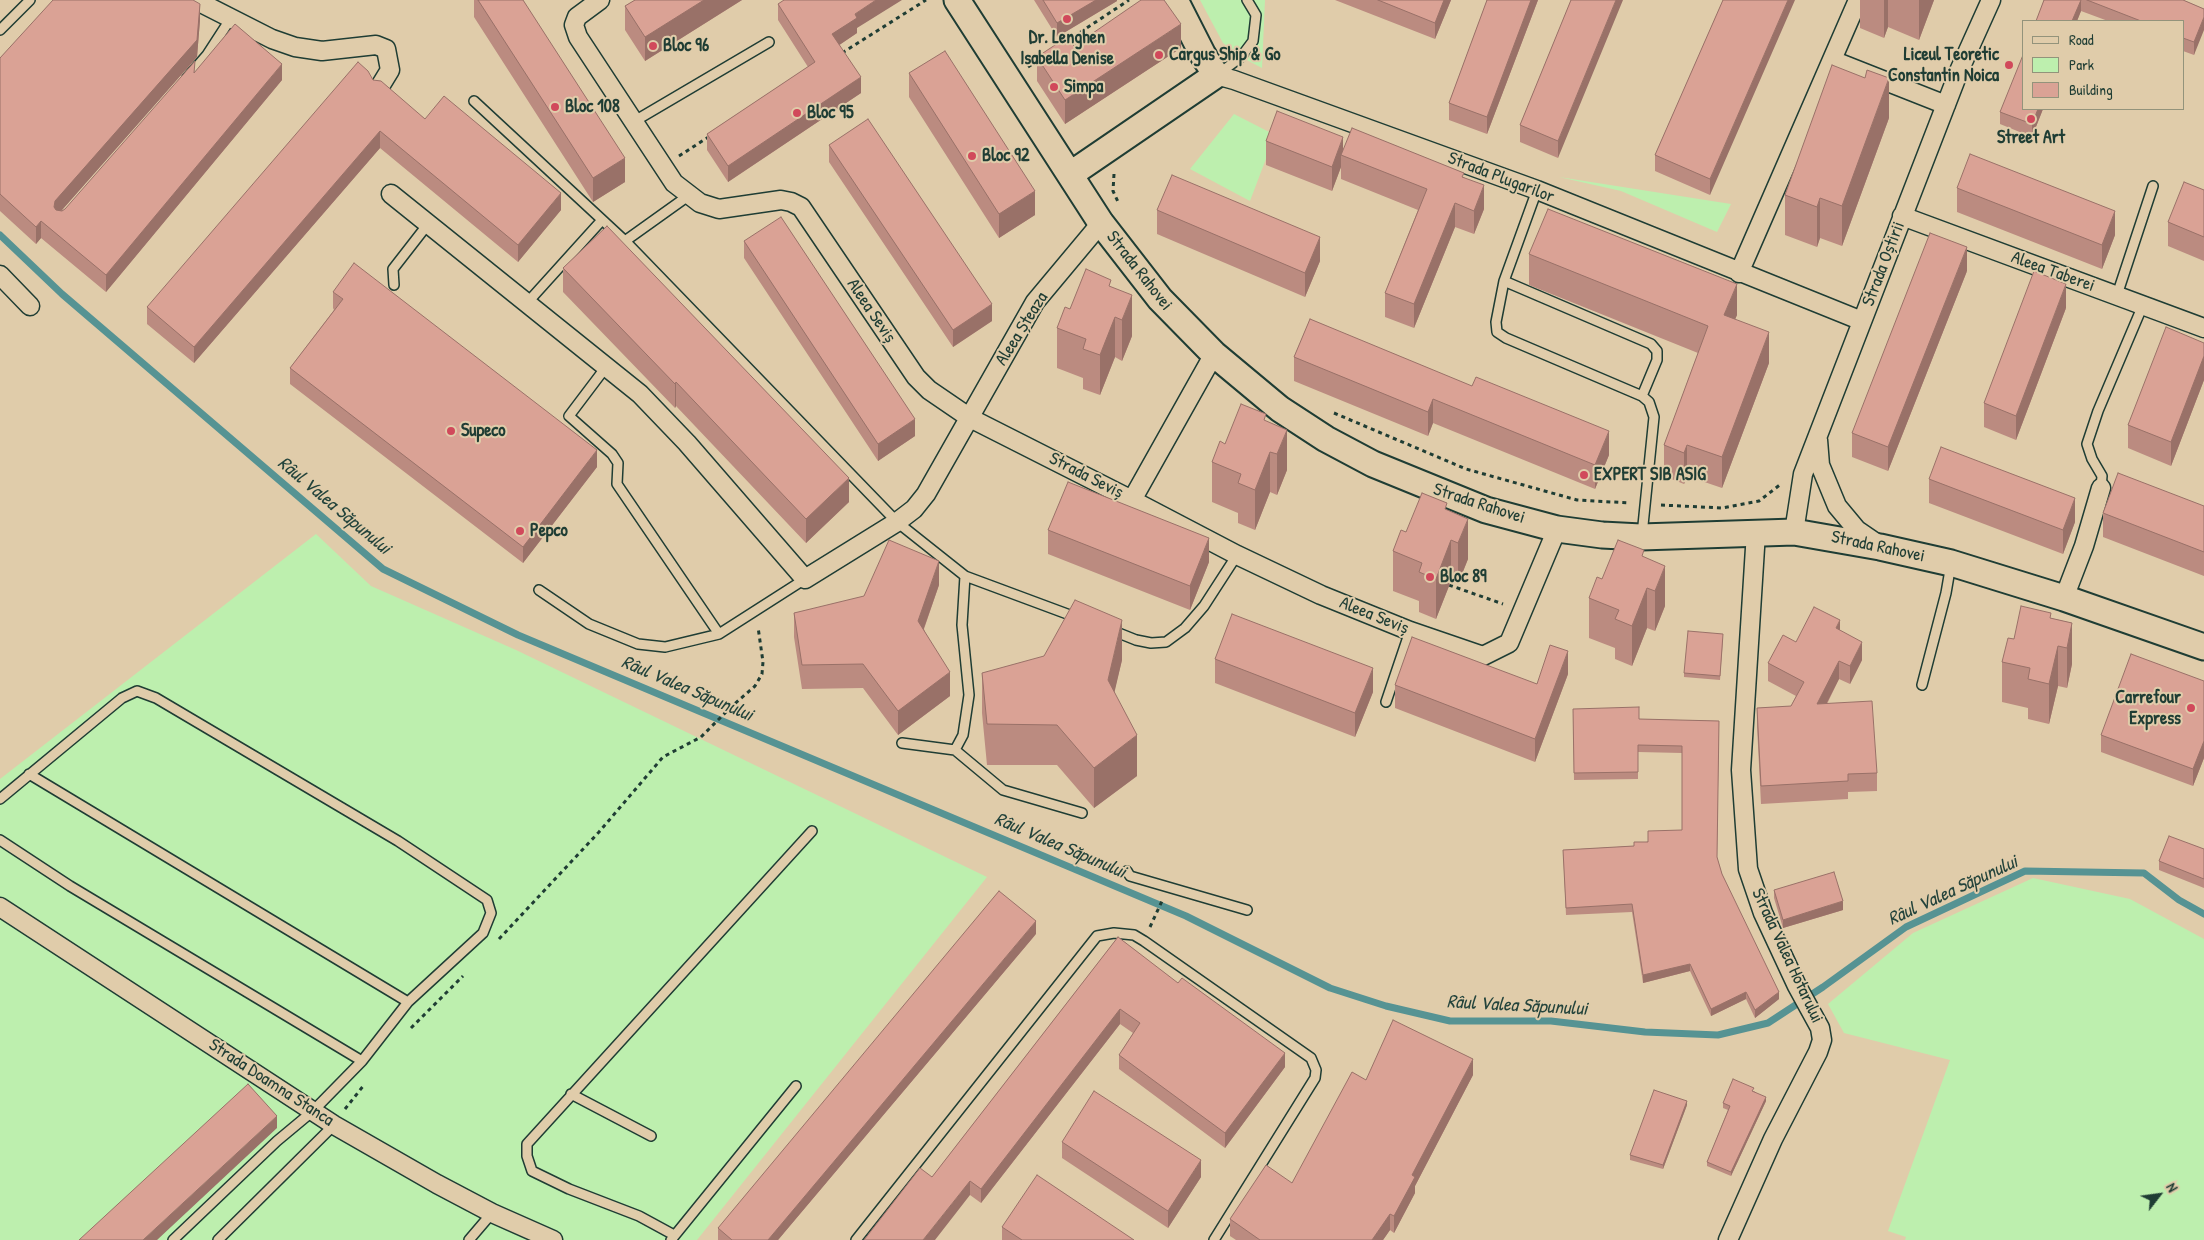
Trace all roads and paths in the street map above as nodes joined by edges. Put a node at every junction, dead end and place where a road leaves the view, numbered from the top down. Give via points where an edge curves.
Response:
1 (30, 0) edge
2 (196, 0) edge
3 (600, 0) edge
4 (926, 0) edge
5 (957, 0) edge
6 (1129, 0) edge
7 (1175, 0) edge
8 (1247, 0) edge
9 (1858, 0) edge
10 (1991, 0) edge
11 (231, 18) junction
12 (0, 30) edge
13 (768, 42) dead end
14 (1066, 42) edge
15 (836, 57) edge
16 (1043, 58) edge
17 (1832, 60) junction
18 (1027, 68) dead end
19 (1216, 75) junction
20 (182, 84) edge
21 (379, 88) edge
22 (474, 101) dead end
23 (1946, 105) junction
24 (633, 122) junction
25 (711, 135) edge
26 (662, 166) junction
27 (1121, 169) dead end
28 (1071, 174) junction
29 (2153, 186) dead end
30 (1537, 190) junction
31 (390, 194) dead end
32 (688, 196) junction
33 (1120, 206) dead end
34 (1902, 216) junction
35 (602, 220) junction
36 (1101, 223) junction
37 (428, 224) junction
38 (625, 241) junction
39 (1739, 273) junction
40 (0, 276) edge
41 (1504, 281) junction
42 (394, 285) dead end
43 (2117, 294) junction
44 (527, 303) junction
45 (2143, 305) junction
46 (30, 306) dead end
47 (1862, 321) junction
48 (2204, 328) edge
49 (1214, 354) junction
50 (606, 367) junction
51 (1642, 396) junction
52 (1332, 413) dead end
53 (970, 418) junction
54 (1818, 434) junction
55 (1784, 480) dead end
56 (2101, 488) joint
57 (1132, 500) junction
58 (1645, 504) junction
59 (898, 522) junction
60 (1557, 529) junction
61 (1756, 532) junction
62 (1794, 532) junction
63 (1642, 537) junction
64 (1880, 547) junction
65 (1237, 556) junction
66 (1951, 563) junction
67 (965, 576) junction
68 (805, 579) junction
69 (1449, 585) edge
70 (539, 590) dead end
71 (2064, 598) junction
72 (1522, 611) junction
73 (756, 612) junction
74 (1410, 631) junction
75 (719, 634) junction
76 (2204, 647) edge
77 (1922, 685) dead end
78 (1386, 702) dead end
79 (902, 743) dead end
80 (956, 750) junction
81 (29, 774) junction
82 (0, 799) edge
83 (1082, 813) dead end
84 (812, 831) dead end
85 (0, 840) edge
86 (1127, 872) dead end
87 (1163, 897) dead end
88 (0, 907) edge
89 (1247, 910) dead end
90 (1158, 911) dead end
91 (496, 943) dead end
92 (464, 974) dead end
93 (408, 1002) junction
94 (407, 1032) dead end
95 (362, 1061) junction
96 (366, 1082) dead end
97 (796, 1086) dead end
98 (571, 1094) junction
99 (313, 1111) junction
100 (334, 1124) junction
101 (651, 1136) dead end
102 (492, 1213) junction
103 (672, 1237) edge
104 (173, 1240) edge
105 (218, 1240) edge
106 (469, 1240) edge
107 (553, 1240) edge
108 (856, 1240) edge
109 (1214, 1240) edge
110 (1728, 1240) edge

1 - 12 lane
2 - 11 street
3 - 24 street, Aleea Seviș via 577,17 574,25 578,37
4 - 15 path
5 - 28 street, Strada Rahovei
6 - 14 path
7 - 19 street
8 - 19 lane via 1256,15 1252,41 1241,57
9 - 17 street
10 - 23 street, Strada Oștirii
11 - 20 lane via 207,55
11 - 21 street via 295,47 322,51 376,45 386,49 390,70
13 - 24 lane
16 - 18 path
17 - 23 street
17 - 39 street
19 - 28 street
19 - 30 street, Strada Plugarilor
22 - 35 lane
23 - 34 street, Strada Oștirii
24 - 26 street, Aleea Seviș
25 - 26 path
26 - 32 street, Aleea Seviș
27 - 33 path via 1113,174 1113,191
28 - 36 street, Strada Rahovei
29 - 43 lane
30 - 39 street, Strada Plugarilor
30 - 41 lane
31 - 37 street
32 - 38 lane
32 - 53 street, Aleea Seviș via 719,209 781,200 801,207 916,377
34 - 43 street, Aleea Taberei
34 - 47 street, Strada Oștirii
35 - 38 lane
35 - 44 lane
36 - 49 street, Strada Rahovei via 1160,299
36 - 53 street, Aleea Șteaza via 1035,302
37 - 42 lane via 393,269
37 - 44 street
38 - 59 lane
39 - 47 street, Strada Plugarilor
40 - 46 street
41 - 51 lane via 1497,332
41 - 51 lane via 1651,344 1657,351 1657,360
43 - 45 street, Aleea Taberei
44 - 50 street
45 - 48 street, Aleea Taberei
45 - 56 lane via 2087,444 2102,476
47 - 54 street, Strada Oștirii
49 - 57 street, Strada Seviș
49 - 60 street, Strada Rahovei via 1280,409 1326,440 1373,464 1486,510
50 - 68 street via 668,422
50 - 75 lane via 569,416 612,454 618,464 617,484
51 - 58 lane via 1649,402 1654,417
52 - 58 path via 1466,469 1577,500
53 - 57 street, Strada Seviș
53 - 59 street via 926,494
54 - 62 street, Strada Oștirii via 1803,474
54 - 64 street via 1820,465 1837,506 1857,530
55 - 58 path via 1759,501 1722,508
56 - 71 street
57 - 65 street, Aleea Seviș
58 - 63 lane
59 - 67 lane
59 - 68 street
60 - 63 street, Strada Rahovei
60 - 72 street, Aleea Seviș
61 - 62 street, Strada Rahovei
61 - 63 street, Strada Rahovei
61 - 110 street, Strada Valea Hotarului via 1741,770 1748,869 1763,913 1820,1028 1822,1040
62 - 64 street, Strada Rahovei
64 - 66 street, Strada Rahovei
65 - 67 lane via 1204,606 1185,628 1166,642 1136,640
65 - 74 street, Aleea Seviș
66 - 71 street, Strada Rahovei
66 - 77 lane
67 - 80 lane via 962,625 969,695 963,735
68 - 73 lane
69 - 72 path
70 - 75 lane via 589,624 638,644 665,646
71 - 76 street, Strada Rahovei
72 - 74 street, Aleea Seviș via 1509,643 1484,656
73 - 75 lane
73 - 91 path via 763,662 762,674 755,686 701,737 663,757
74 - 78 lane
79 - 80 lane
80 - 83 lane via 1003,790
81 - 82 lane
81 - 93 lane
81 - 93 lane via 122,698 137,691 156,698 398,841 487,900 491,913 483,933
84 - 98 lane
85 - 95 lane via 70,886
86 - 89 lane via 1130,876
87 - 90 path
88 - 99 street, Strada Doamna Stanca via 256,1079
92 - 94 path
93 - 95 lane
95 - 99 lane
96 - 100 path
97 - 103 lane
98 - 101 lane
98 - 103 lane via 527,1144 532,1171 569,1190 639,1216
99 - 100 street, Strada Doamna Stanca
99 - 104 lane
100 - 102 street, Strada Doamna Stanca
100 - 105 lane
102 - 106 lane
102 - 107 street, Strada Doamna Stanca
108 - 109 lane via 1097,936 1114,933 1134,935 1311,1058 1316,1070

